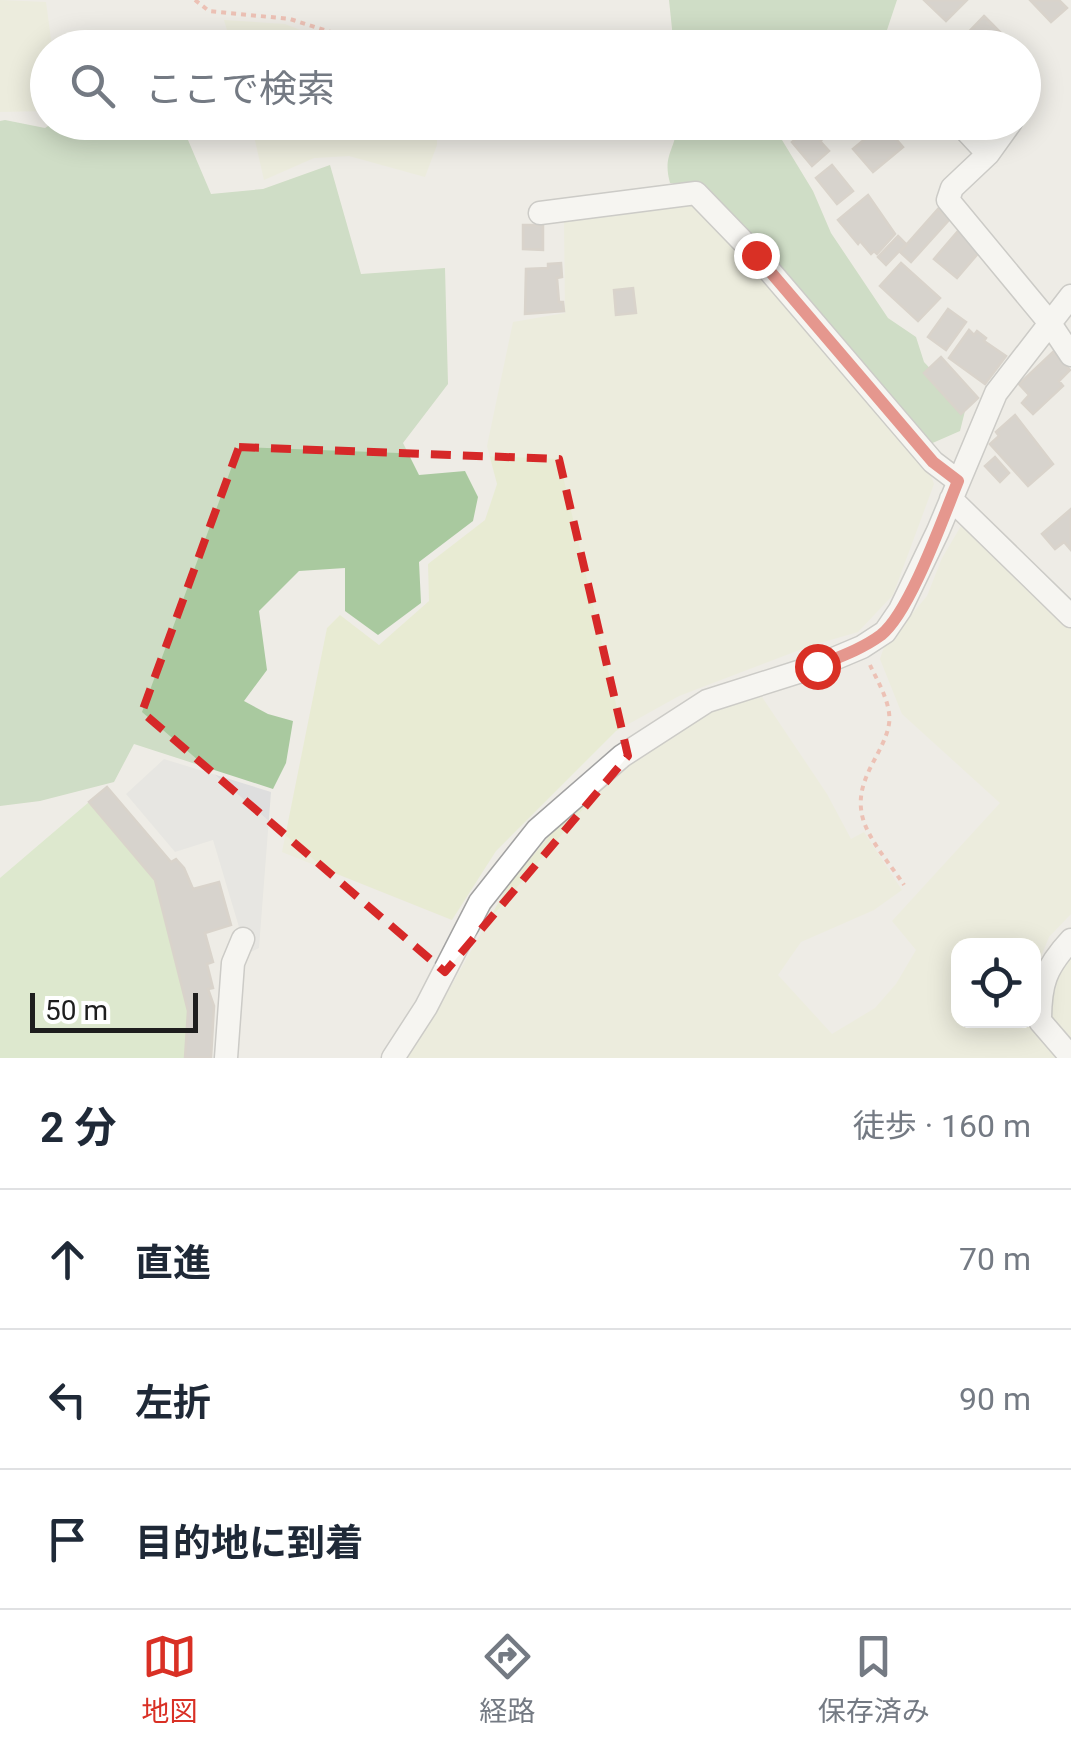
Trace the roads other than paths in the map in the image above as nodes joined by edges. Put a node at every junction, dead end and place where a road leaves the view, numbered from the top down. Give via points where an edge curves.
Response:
1 (975, 140) edge
2 (998, 140) edge
3 (988, 154) junction
4 (540, 213) dead end
5 (1071, 296) edge
6 (1049, 322) junction
7 (1068, 345) edge
8 (954, 490) junction
9 (1071, 616) edge
10 (243, 939) dead end
11 (1071, 940) edge
12 (226, 1058) edge
13 (393, 1058) edge
14 (1071, 1058) edge

1 - 3 street
2 - 3 street
3 - 6 street via 948,200
4 - 8 street via 696,194 756,255
5 - 6 street
6 - 7 street
6 - 8 street via 996,393
8 - 9 street
8 - 13 street via 884,632 817,666 707,701 622,756 537,830 480,902
10 - 12 street via 233,963
11 - 14 street via 1040,988 1040,1021

